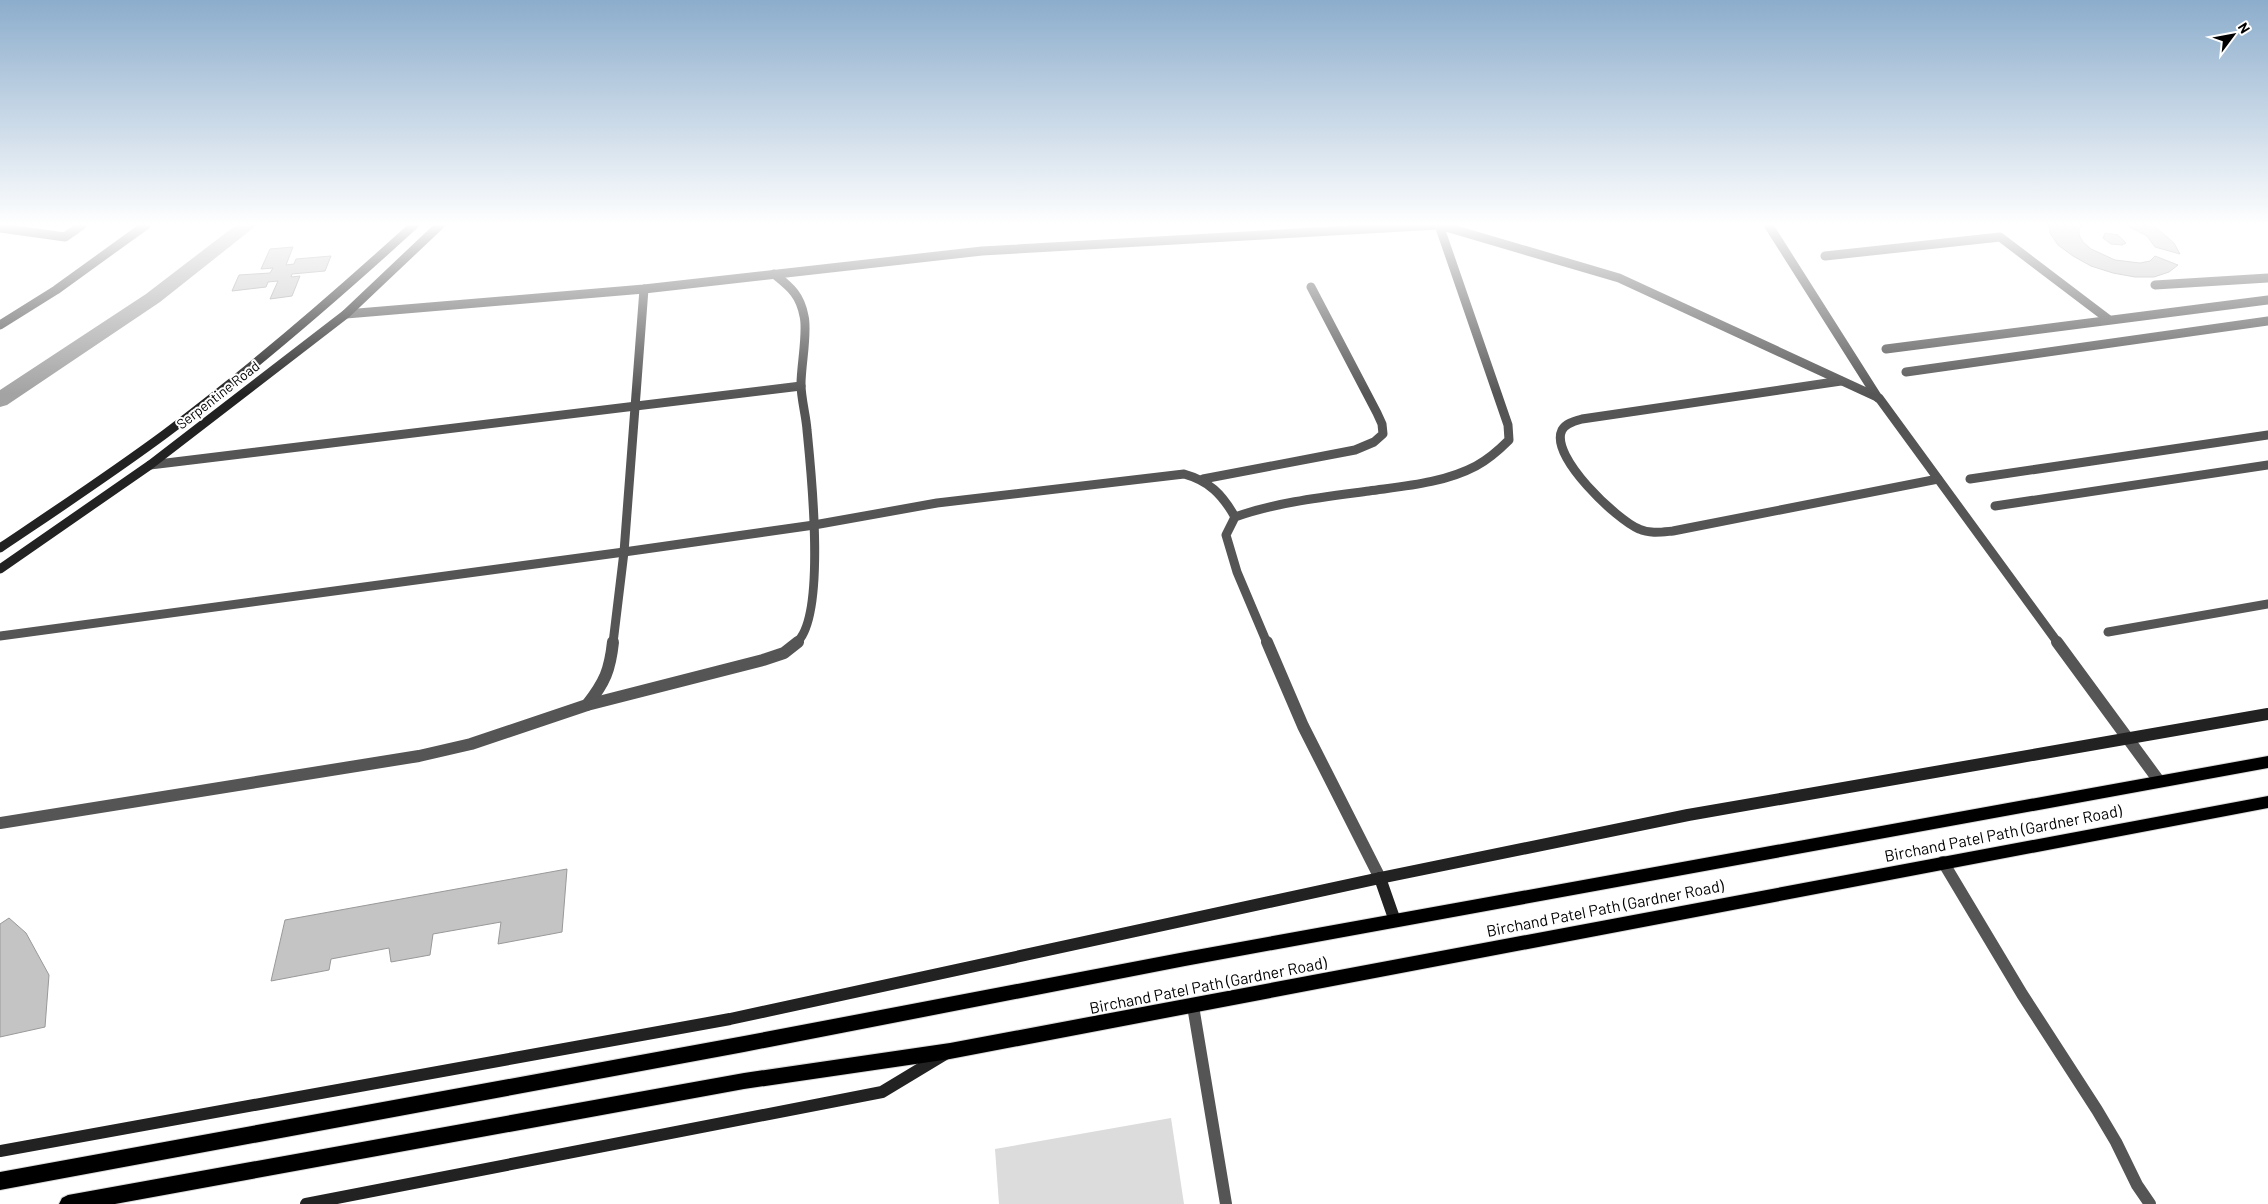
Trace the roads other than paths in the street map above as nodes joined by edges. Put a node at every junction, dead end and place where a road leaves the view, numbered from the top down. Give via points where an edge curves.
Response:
1 (68, 281) edge
2 (352, 281) edge
3 (381, 281) edge
4 (707, 281) edge
5 (783, 281) edge
6 (1458, 281) edge
7 (1626, 281) edge
8 (1804, 281) edge
9 (2058, 281) edge
10 (2217, 281) edge
11 (2155, 285) dead end
12 (1311, 287) dead end
13 (644, 288) junction
14 (2268, 300) edge
15 (346, 314) junction
16 (2108, 319) junction
17 (2268, 321) edge
18 (0, 325) edge
19 (1886, 349) dead end
20 (1906, 372) dead end
21 (1842, 381) junction
22 (802, 386) junction
23 (1879, 398) junction
24 (636, 406) junction
25 (2268, 435) edge
26 (150, 465) junction
27 (2268, 465) edge
28 (1203, 479) junction
29 (1938, 479) junction
30 (1970, 479) dead end
31 (1995, 506) dead end
32 (1235, 518) junction
33 (814, 524) junction
34 (0, 548) edge
35 (624, 552) junction
36 (0, 569) edge
37 (2268, 604) edge
38 (2108, 632) dead end
39 (0, 636) edge
40 (587, 705) junction
41 (2268, 714) edge
42 (2128, 737) junction
43 (2268, 762) edge
44 (2159, 780) junction
45 (2268, 802) edge
46 (0, 824) edge
47 (1943, 862) junction
48 (1380, 878) junction
49 (1395, 922) junction
50 (1193, 1006) junction
51 (950, 1051) junction
52 (0, 1151) edge
53 (0, 1180) edge
54 (68, 1204) edge
55 (306, 1204) edge
56 (1226, 1204) edge
57 (2150, 1204) edge

1 - 18 street
2 - 34 street via 190,415 116,470
3 - 15 street, Serpentine Road
4 - 13 street
5 - 22 street via 796,292 805,316
6 - 32 street via 1508,425 1509,440 1502,449 1482,463 1445,478 1278,504
7 - 21 street
8 - 23 street
9 - 16 street
10 - 11 street
12 - 28 street via 1377,413 1383,434 1356,450
13 - 15 street
13 - 24 street
14 - 16 street
15 - 26 street, Serpentine Road
16 - 19 street
17 - 20 street
21 - 23 street
21 - 29 street via 1582,418 1568,423 1561,432 1561,448 1608,508 1638,529 1654,532 1683,530
22 - 24 street
22 - 33 street
23 - 29 street
24 - 26 street
24 - 35 street
25 - 30 street
26 - 36 street, Serpentine Road
27 - 31 street
28 - 32 street via 1222,494
28 - 33 street via 1184,474 1122,480 938,503
29 - 42 street
32 - 48 street via 1226,535 1237,572 1303,726
33 - 35 street
33 - 40 street via 811,612 801,639 784,652 726,671
35 - 39 street
35 - 40 street via 610,668 602,686
37 - 38 street
40 - 46 street via 471,744 419,756
41 - 42 street
42 - 44 street
42 - 48 street via 1688,815
43 - 44 main road, Birchand Patel Path (Gardner Road)
44 - 49 main road, Birchand Patel Path (Gardner Road)
45 - 47 main road, Birchand Patel Path (Gardner Road)
47 - 50 main road, Birchand Patel Path (Gardner Road)
47 - 57 street via 2022,994 2097,1110
48 - 49 street
48 - 52 street via 730,1018
49 - 53 main road, Birchand Patel Path (Gardner Road)
50 - 51 main road, Birchand Patel Path (Gardner Road)
50 - 56 street
51 - 54 main road, Birchand Patel Path (Gardner Road) via 744,1081
51 - 55 street via 882,1092

